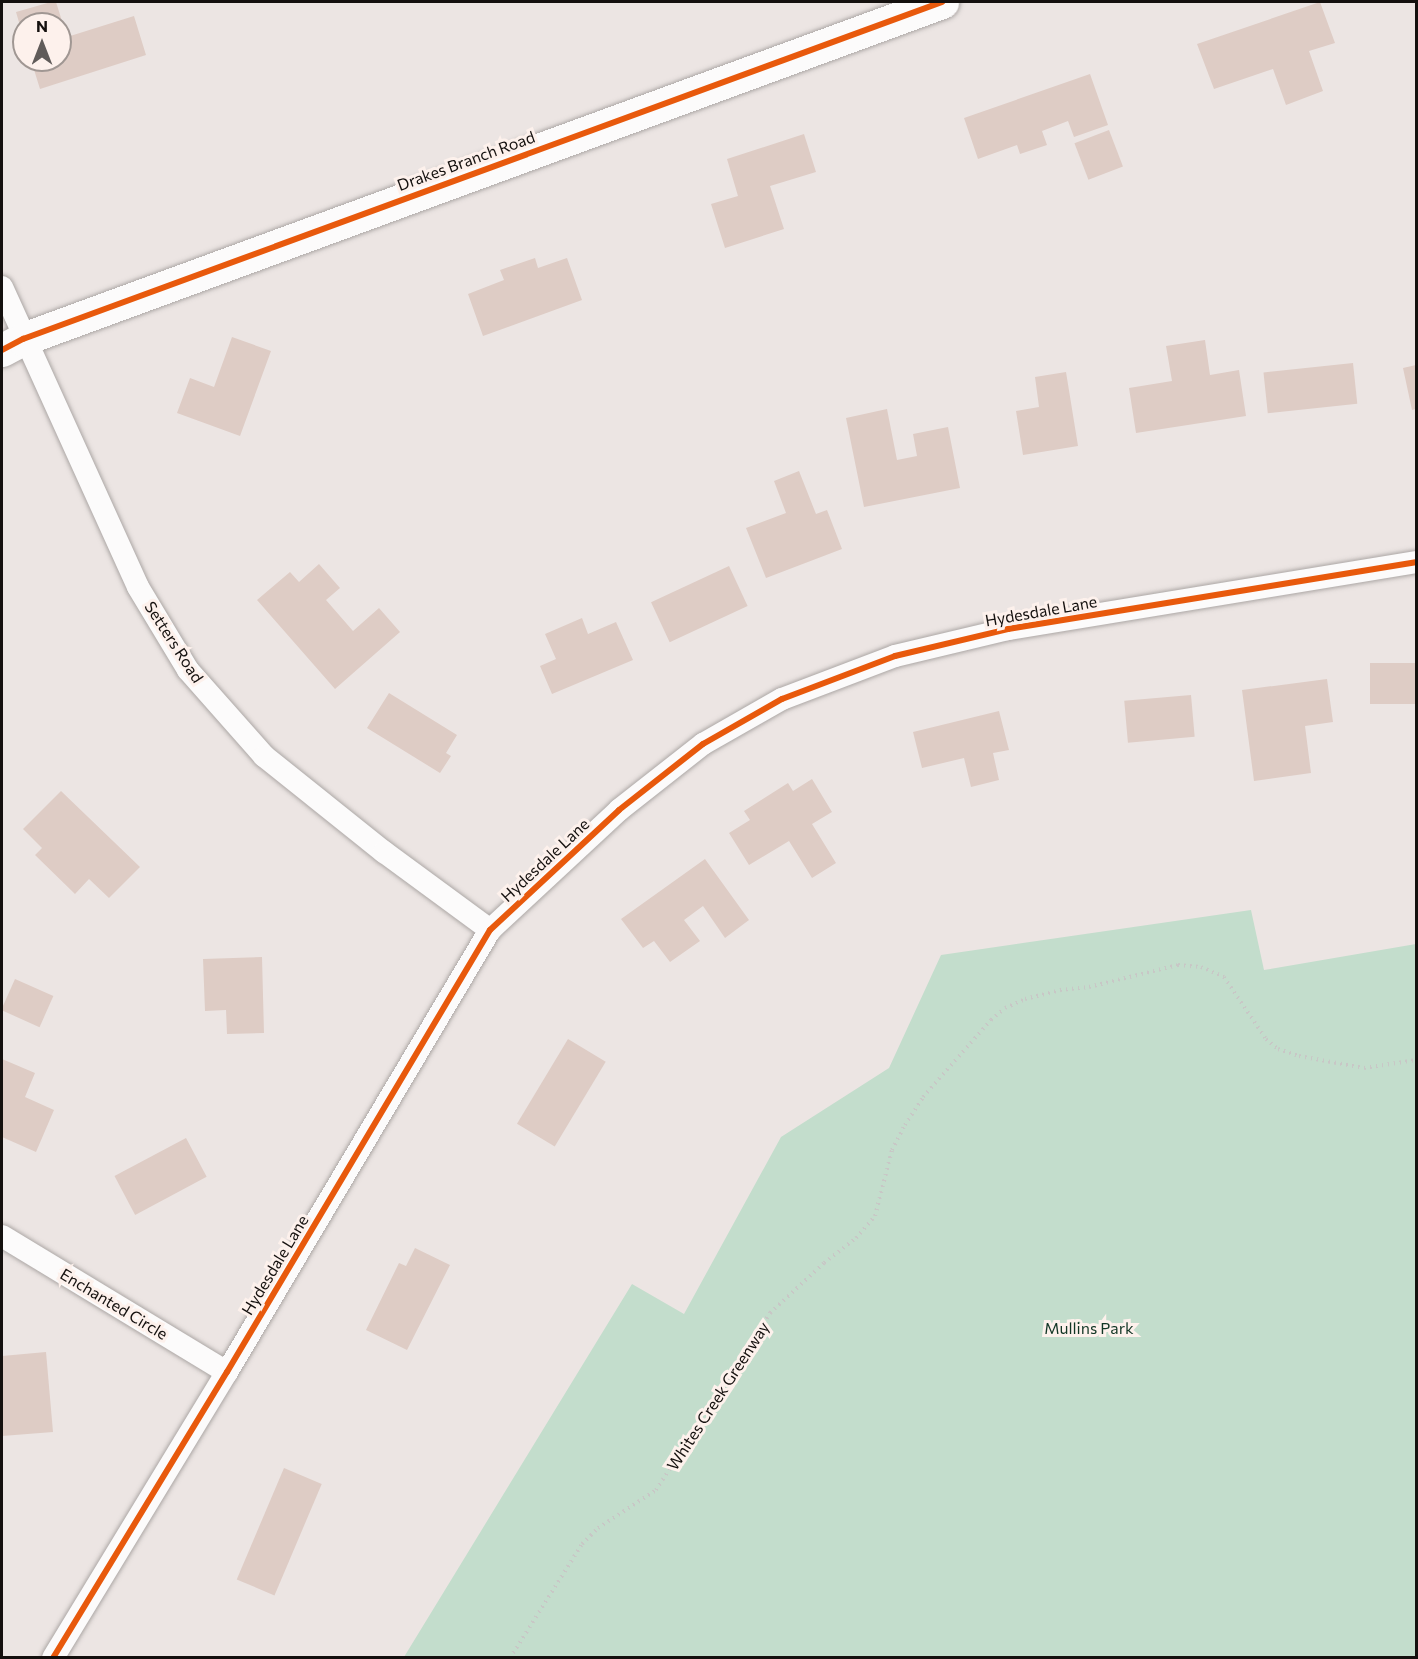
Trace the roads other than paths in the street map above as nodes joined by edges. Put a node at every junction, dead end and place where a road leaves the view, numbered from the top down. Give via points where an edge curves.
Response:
1 (942, 2) edge
2 (2, 287) edge
3 (12, 345) edge
4 (1416, 562) edge
5 (490, 930) junction
6 (2, 1236) edge
7 (227, 1371) junction
8 (53, 1658) edge

1 - 3 street, Drakes Branch Road
2 - 3 street, Setters Road
3 - 5 street, Setters Road via 138,587 188,670 264,756
4 - 5 street, Hydesdale Lane via 1008,629 895,656 782,699 704,744 628,802
5 - 7 street, Hydesdale Lane
6 - 7 street, Enchanted Circle
7 - 8 street, Hydesdale Lane

